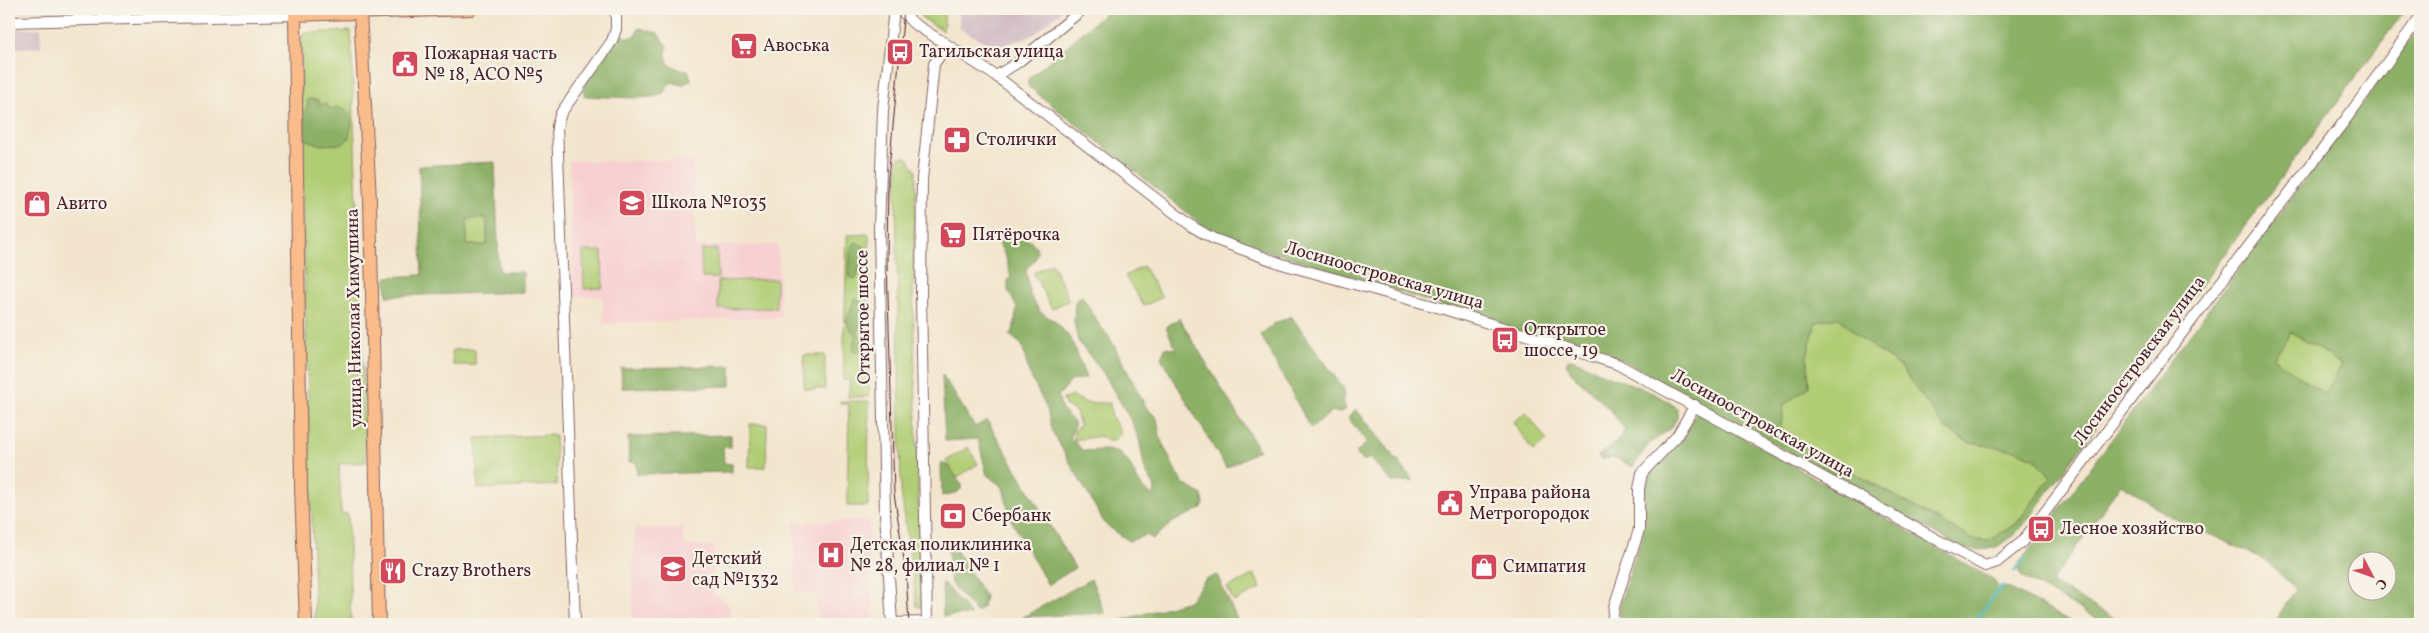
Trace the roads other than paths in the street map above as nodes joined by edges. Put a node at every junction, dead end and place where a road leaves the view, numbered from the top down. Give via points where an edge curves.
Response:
1 (471, 9) edge
2 (616, 9) edge
3 (894, 9) edge
4 (900, 9) edge
5 (1083, 9) edge
6 (360, 12) junction
7 (295, 15) junction
8 (2420, 17) edge
9 (9, 22) edge
10 (947, 45) junction
11 (996, 76) junction
12 (1695, 405) junction
13 (892, 623) edge
14 (927, 623) edge
15 (306, 624) edge
16 (379, 624) edge
17 (575, 624) edge
18 (1612, 624) edge

1 - 6 main road
2 - 17 street via 612,41 561,113 557,126
3 - 13 street, Открытое шоссе via 883,110 878,230 884,513
4 - 10 street, Лосиноостровская улица via 913,23
5 - 11 street via 1017,63
6 - 7 main road
6 - 16 main road, улица Николая Химушина via 370,199
7 - 9 street
7 - 15 main road via 301,496
8 - 12 street, Лосиноостровская улица via 2346,119 2022,542 1997,562 1985,566 1976,563
10 - 11 street, Лосиноостровская улица
10 - 14 street via 934,64 922,179
11 - 12 street, Лосиноостровская улица via 1214,239 1282,264 1444,309 1617,364
12 - 18 street via 1677,436 1642,473 1639,530 1614,607
13 - 14 street

